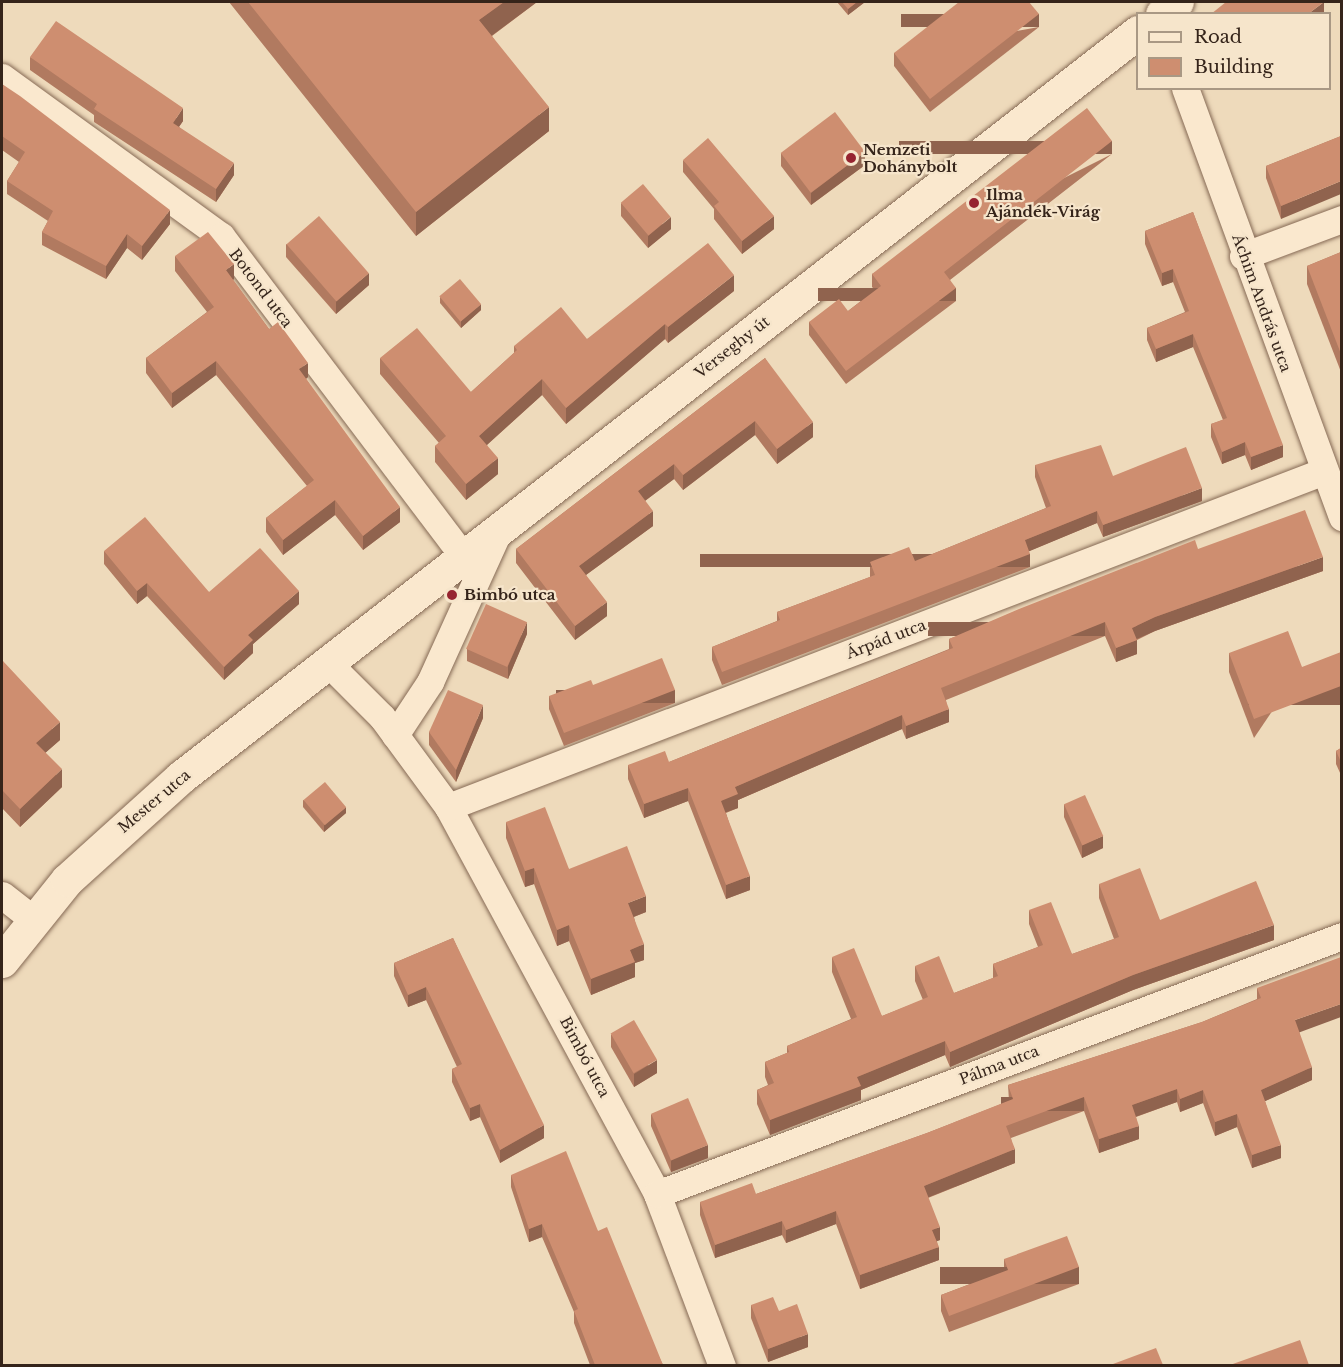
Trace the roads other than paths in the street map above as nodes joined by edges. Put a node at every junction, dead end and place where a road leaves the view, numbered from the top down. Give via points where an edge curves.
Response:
1 (1177, 2) edge
2 (1164, 12) edge
3 (1136, 33) edge
4 (2, 77) edge
5 (1186, 90) edge
6 (1341, 219) edge
7 (1243, 256) junction
8 (1324, 471) junction
9 (1341, 517) edge
10 (500, 528) junction
11 (464, 557) junction
12 (327, 662) junction
13 (395, 735) junction
14 (448, 807) junction
15 (2, 895) edge
16 (34, 920) junction
17 (1341, 936) edge
18 (2, 961) edge
19 (657, 1194) junction
20 (722, 1365) edge

1 - 2 main road
3 - 10 main road, Verseghy út
4 - 11 street, Botond utca via 221,236
5 - 7 street, Áchim András utca
6 - 7 street
7 - 8 street, Áchim András utca
8 - 9 street, Áchim András utca
8 - 14 street, Árpád utca
10 - 11 main road, Verseghy út
10 - 13 street via 430,682
11 - 12 main road, Verseghy út
12 - 13 street, Bimbó utca
12 - 16 main road, Mester utca via 103,843
13 - 14 street, Bimbó utca
14 - 19 street, Bimbó utca
15 - 16 street
16 - 18 main road, Mester utca
17 - 19 street, Pálma utca
19 - 20 street, Bimbó utca

